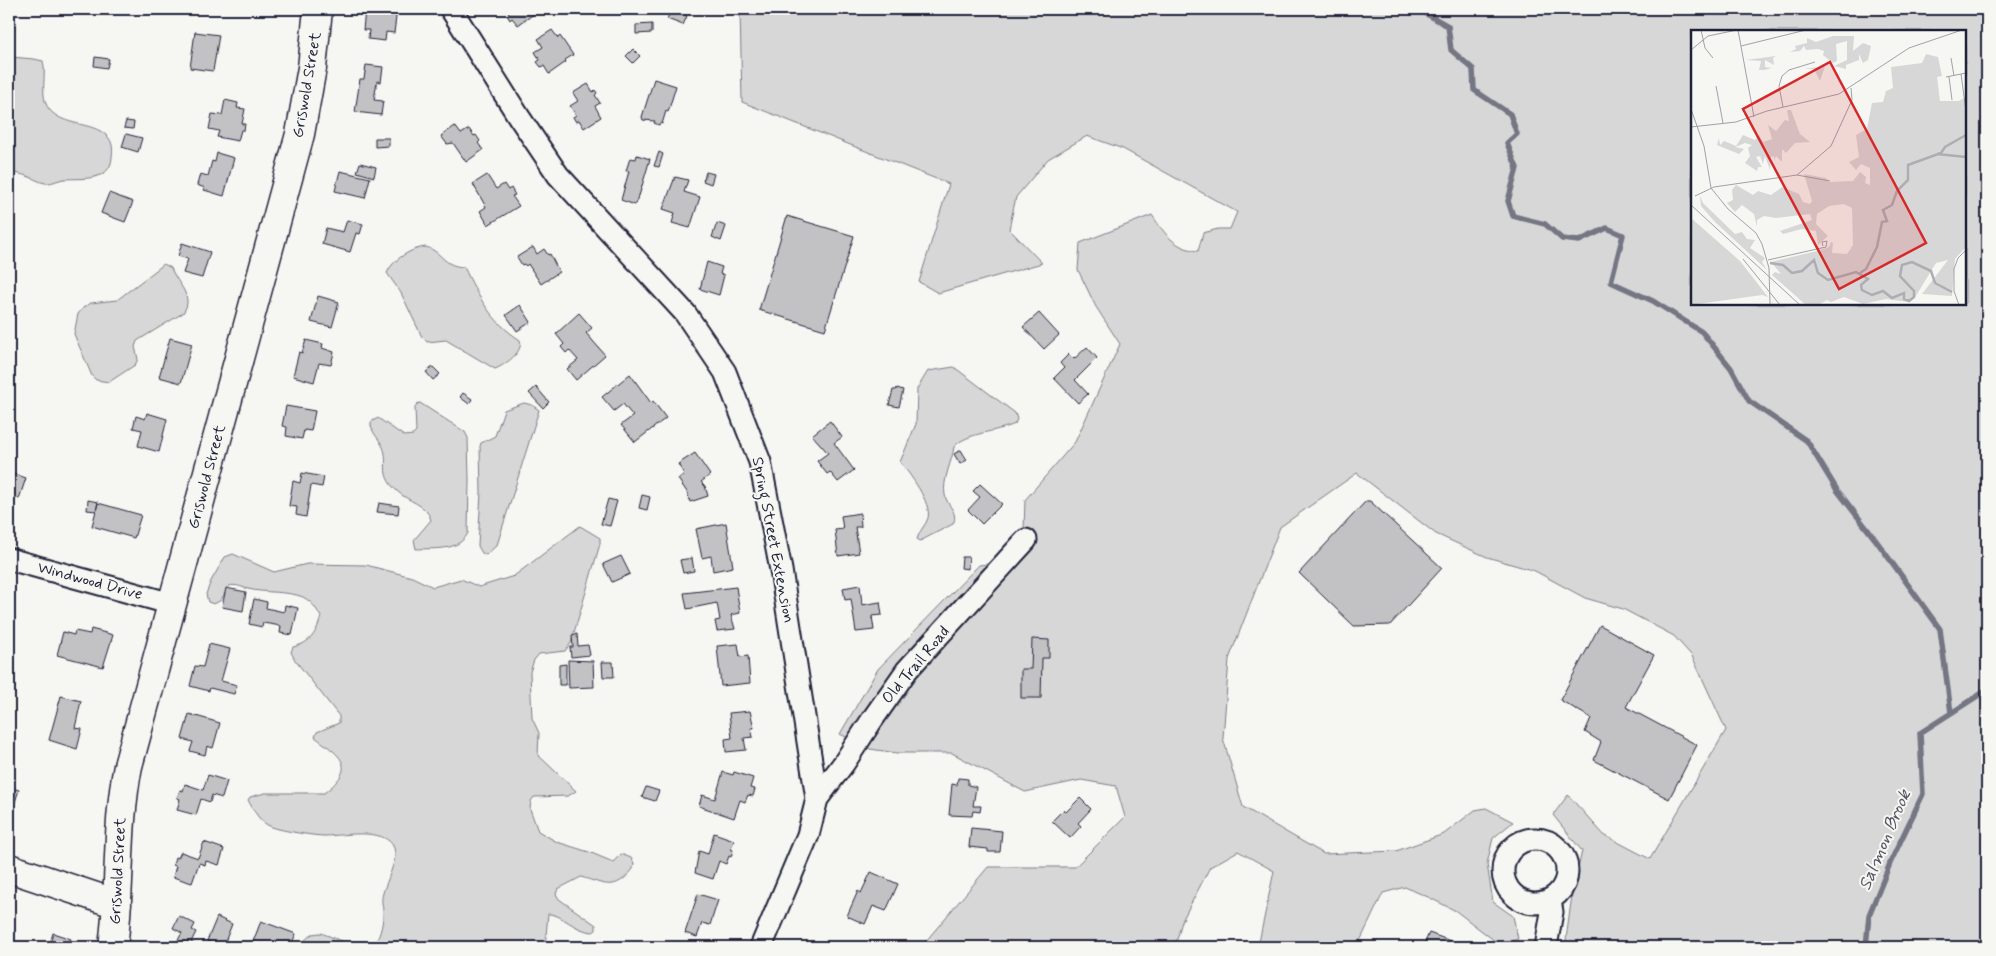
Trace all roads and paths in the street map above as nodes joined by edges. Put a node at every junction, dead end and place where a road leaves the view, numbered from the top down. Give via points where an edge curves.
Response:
1 (318, 9) edge
2 (451, 9) edge
3 (1026, 540) dead end
4 (9, 559) edge
5 (172, 604) junction
6 (816, 799) junction
7 (9, 868) edge
8 (1550, 900) dead end
9 (117, 904) junction
10 (113, 947) edge
11 (761, 947) edge
12 (1546, 947) edge

1 - 5 main road, Griswold Street via 300,134
2 - 6 street, Spring Street Extension via 558,175 685,313 725,372 760,462 781,570
3 - 6 street, Old Trail Road via 908,670
4 - 5 street, Windwood Drive
5 - 9 main road, Griswold Street via 124,784
6 - 11 street, Spring Street Extension via 808,835
7 - 9 main road
8 - 12 street via 1552,912
9 - 10 main road, Griswold Street

